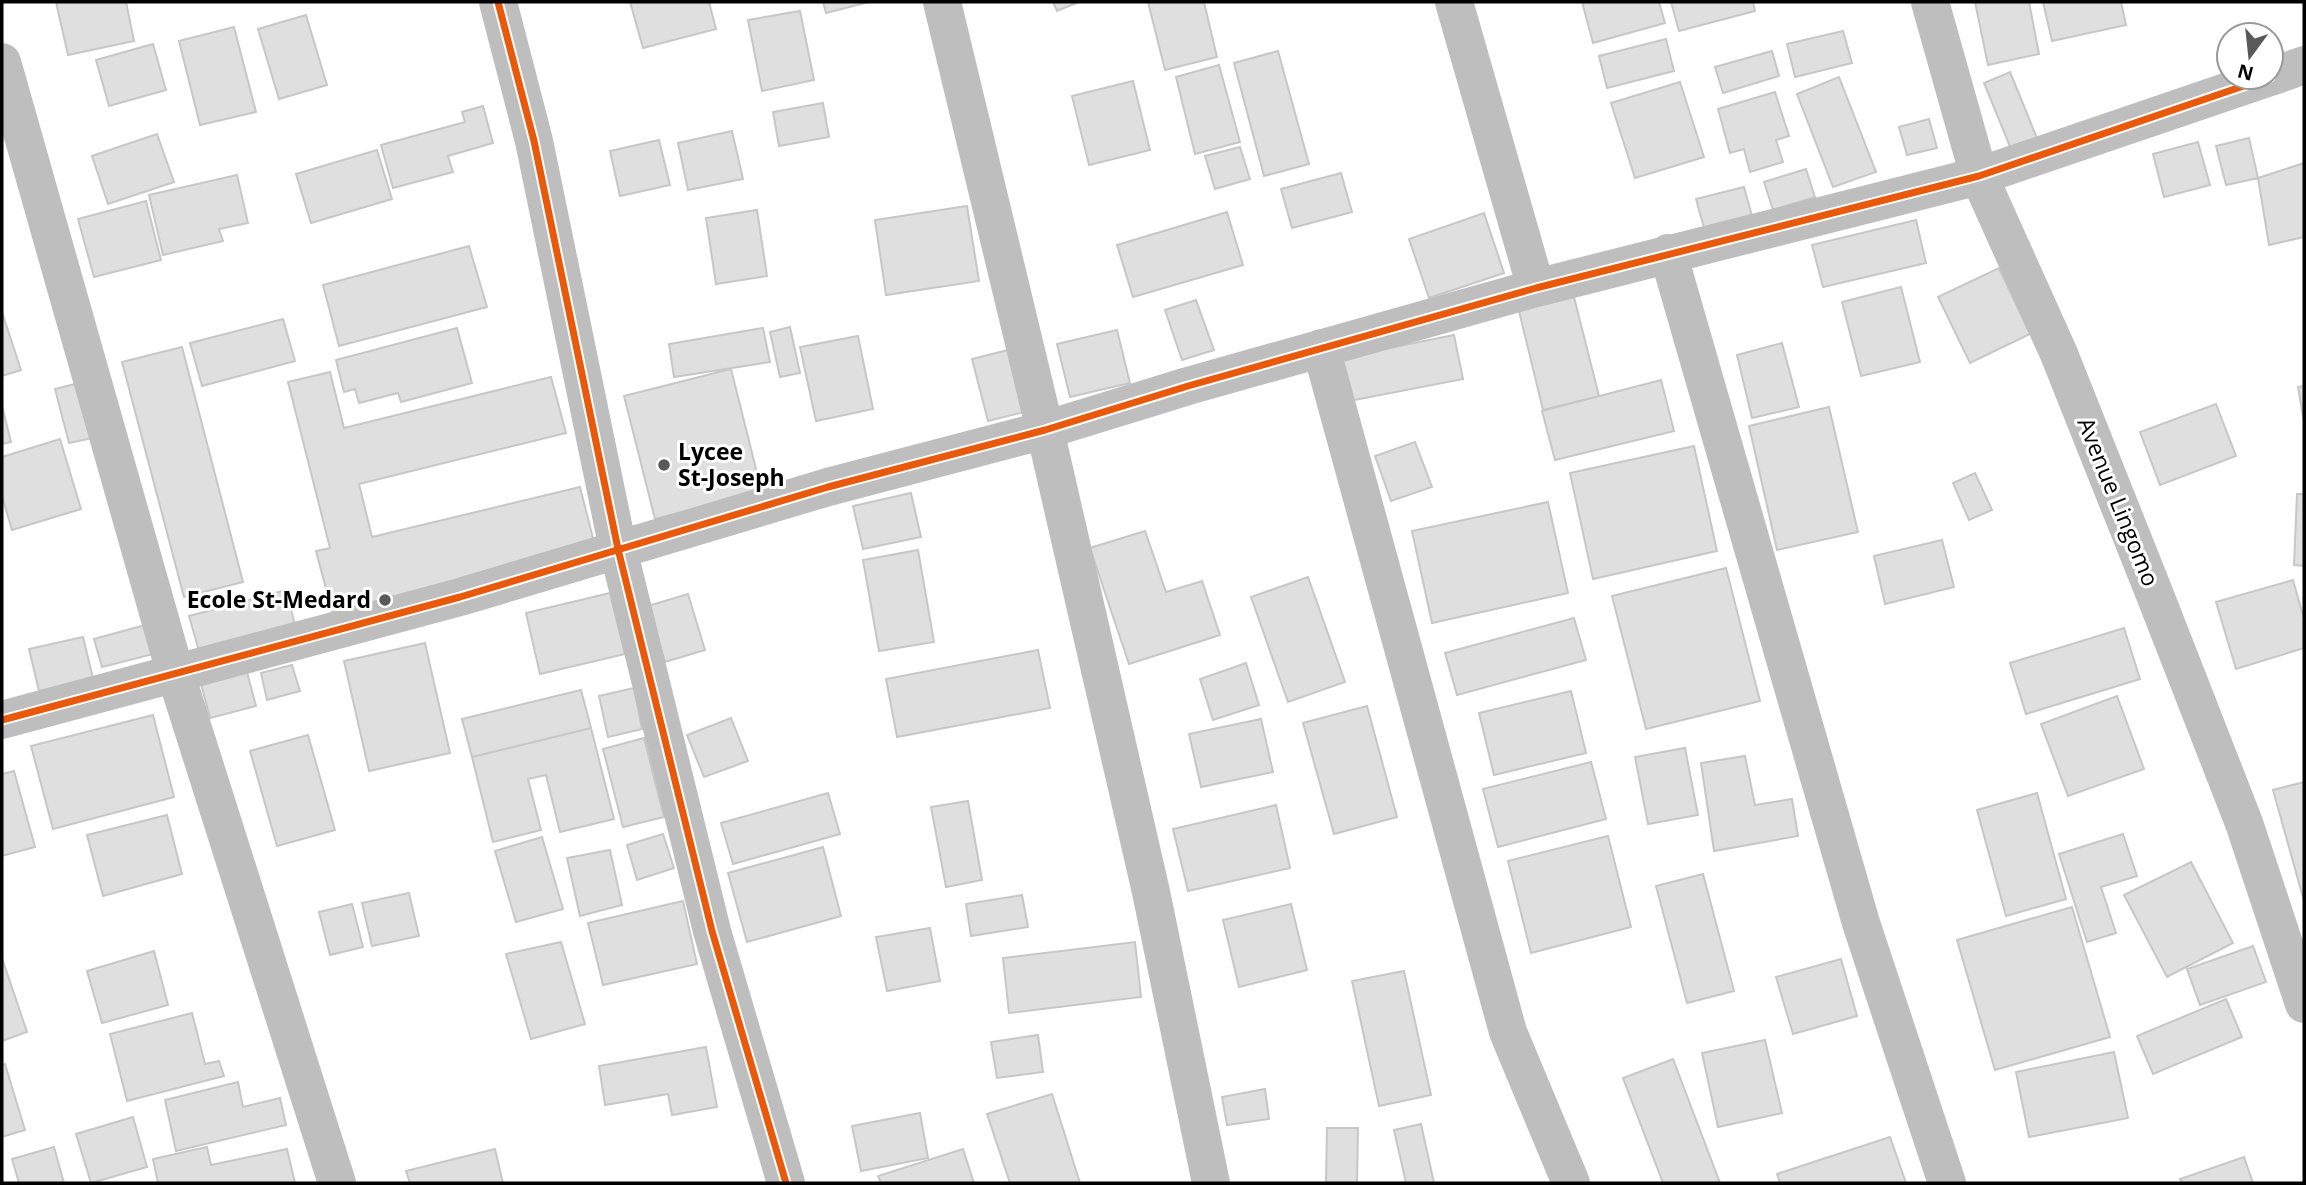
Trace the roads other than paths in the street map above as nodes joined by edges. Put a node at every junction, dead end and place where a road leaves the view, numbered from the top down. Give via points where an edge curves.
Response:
1 (499, 2) edge
2 (942, 2) edge
3 (1454, 2) edge
4 (1930, 2) edge
5 (2, 62) edge
6 (2304, 65) edge
7 (2285, 72) edge
8 (2230, 91) edge
9 (1979, 176) junction
10 (1668, 253) junction
11 (1536, 288) junction
12 (1321, 348) junction
13 (1045, 430) junction
14 (618, 549) junction
15 (175, 672) junction
16 (2, 720) edge
17 (2304, 1004) edge
18 (337, 1183) edge
19 (786, 1183) edge
20 (1211, 1183) edge
21 (1571, 1183) edge
22 (1947, 1183) edge

1 - 14 street via 534,141
2 - 13 street
3 - 11 street
4 - 9 street, Avenue Lingomo
5 - 15 street
6 - 7 street
8 - 9 street
9 - 10 street
9 - 17 street, Avenue Lingomo via 2059,354 2170,633 2244,822
10 - 11 street
10 - 22 street via 1861,923
11 - 12 street
12 - 13 street
12 - 21 street via 1508,1032
13 - 14 street
13 - 20 street via 1151,892
14 - 15 street via 460,597
14 - 19 street via 712,931
15 - 16 street
15 - 18 street

